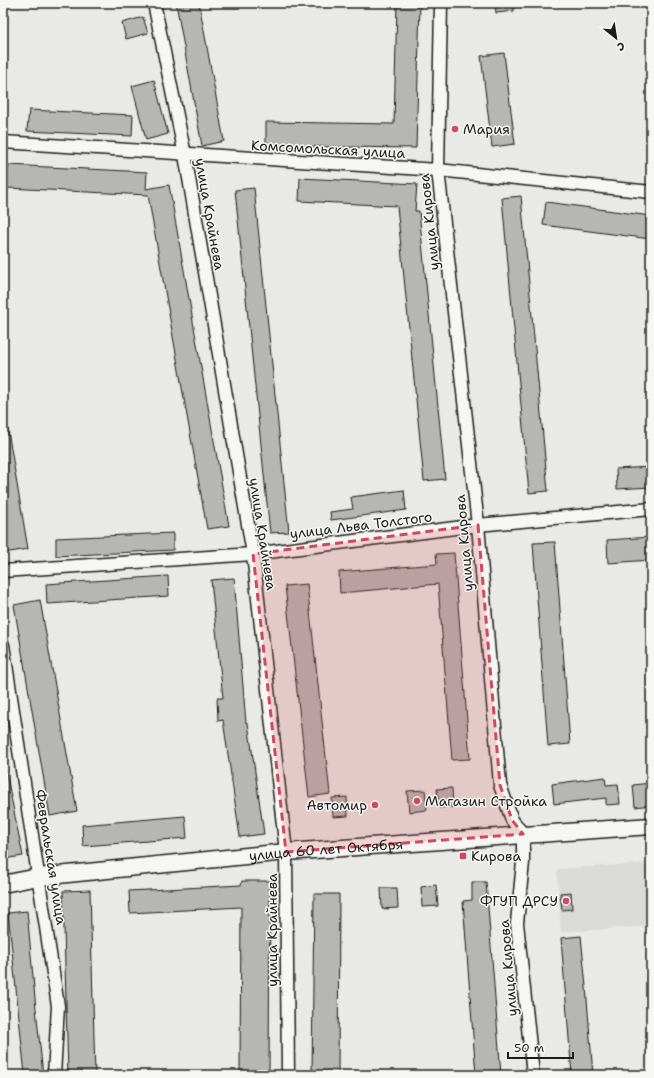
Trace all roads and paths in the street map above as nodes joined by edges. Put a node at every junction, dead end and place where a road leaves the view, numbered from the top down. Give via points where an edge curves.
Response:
1 (154, 3) edge
2 (441, 3) edge
3 (3, 142) edge
4 (185, 155) junction
5 (438, 170) junction
6 (651, 192) edge
7 (651, 509) edge
8 (478, 525) junction
9 (253, 554) junction
10 (3, 571) edge
11 (3, 645) edge
12 (651, 826) edge
13 (523, 834) junction
14 (286, 852) junction
15 (38, 877) junction
16 (3, 884) edge
17 (54, 1075) edge
18 (288, 1075) edge
19 (533, 1075) edge

1 - 4 street, улица Крайнева
2 - 5 street, улица Кирова
3 - 4 street, Комсомольская улица
4 - 5 street, Комсомольская улица
4 - 9 street, улица Крайнева
5 - 6 street, Комсомольская улица
5 - 8 street, улица Кирова
7 - 8 street, улица Льва Толстого
8 - 9 street, улица Льва Толстого
8 - 13 street, улица Кирова via 500,785 512,820
9 - 10 street, улица Льва Толстого
9 - 14 street, улица Крайнева
11 - 15 street, Февральская улица
12 - 13 main road, улица 60 лет Октября
13 - 14 main road, улица 60 лет Октября
13 - 19 street, улица Кирова via 517,924
14 - 15 main road, улица 60 лет Октября
14 - 18 street, улица Крайнева
15 - 16 main road, улица 60 лет Октября
15 - 17 street, Февральская улица via 58,1006

